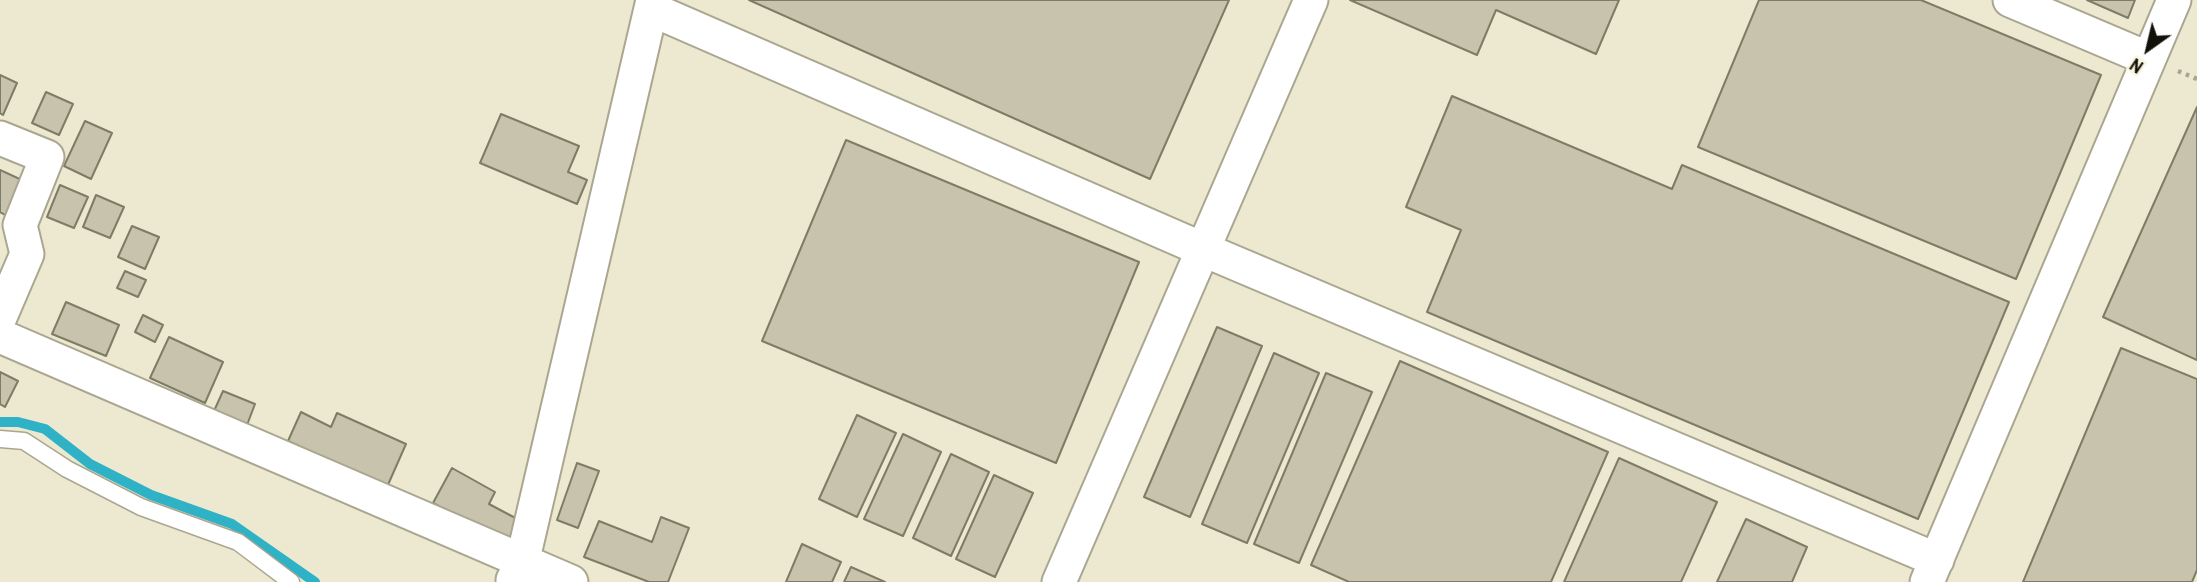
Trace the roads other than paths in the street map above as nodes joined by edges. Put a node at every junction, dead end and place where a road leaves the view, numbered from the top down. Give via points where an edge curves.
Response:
1 (1311, 0) edge
2 (2010, 0) edge
3 (2174, 0) edge
4 (652, 4) edge
5 (2149, 59) junction
6 (0, 138) edge
7 (1202, 249) junction
8 (0, 317) edge
9 (0, 336) edge
10 (0, 439) edge
11 (1932, 571) edge
12 (517, 572) edge
13 (291, 582) edge
14 (571, 582) edge
15 (1059, 582) edge

1 - 7 street
2 - 5 street
3 - 5 street
4 - 7 street
4 - 12 street
5 - 11 street
6 - 8 street via 47,157 20,225 27,254
7 - 11 street
7 - 15 street
9 - 12 street
10 - 13 lane via 24,441 141,507 238,542
12 - 14 street

